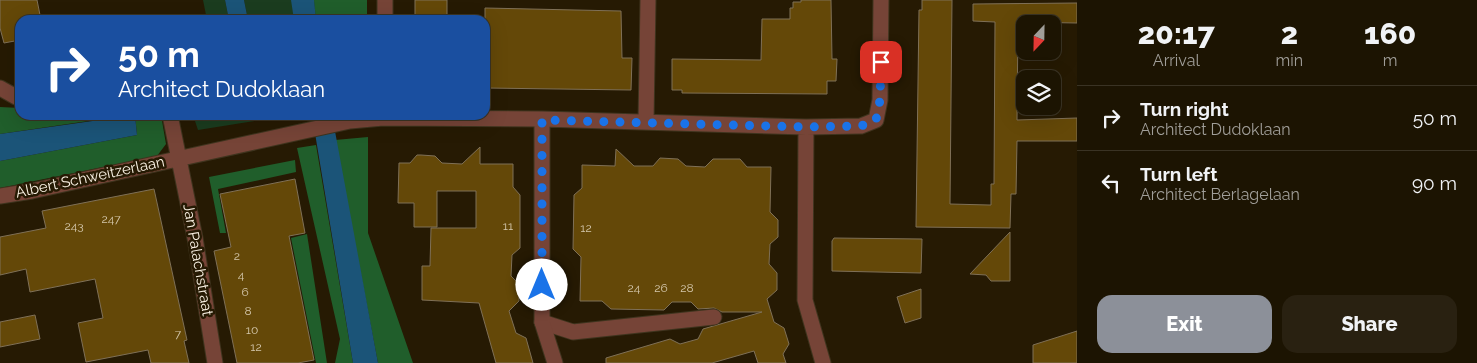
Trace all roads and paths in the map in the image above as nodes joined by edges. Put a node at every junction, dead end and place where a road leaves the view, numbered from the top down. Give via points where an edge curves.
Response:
1 (386, 0) edge
2 (648, 0) edge
3 (881, 0) edge
4 (385, 15) edge
5 (0, 88) edge
6 (15, 96) edge
7 (490, 119) edge
8 (171, 120) edge
9 (358, 120) edge
10 (542, 120) junction
11 (646, 122) junction
12 (806, 127) junction
13 (179, 157) junction
14 (0, 196) edge
15 (714, 317) dead end
16 (542, 322) junction
17 (215, 363) edge
18 (555, 363) edge
19 (823, 363) edge

1 - 4 street
2 - 11 street
3 - 12 street, Albert Schweitzerlaan via 880,100 876,120 861,126
5 - 6 street
7 - 10 street, Albert Schweitzerlaan
8 - 13 street, Albert Schweitzerlaan
9 - 13 street, Albert Schweitzerlaan
10 - 11 street, Albert Schweitzerlaan
10 - 16 street
11 - 12 street, Albert Schweitzerlaan
12 - 19 street via 805,300
13 - 14 street, Albert Schweitzerlaan
13 - 17 street, Jan Palachstraat
15 - 16 street via 573,332
16 - 18 street

